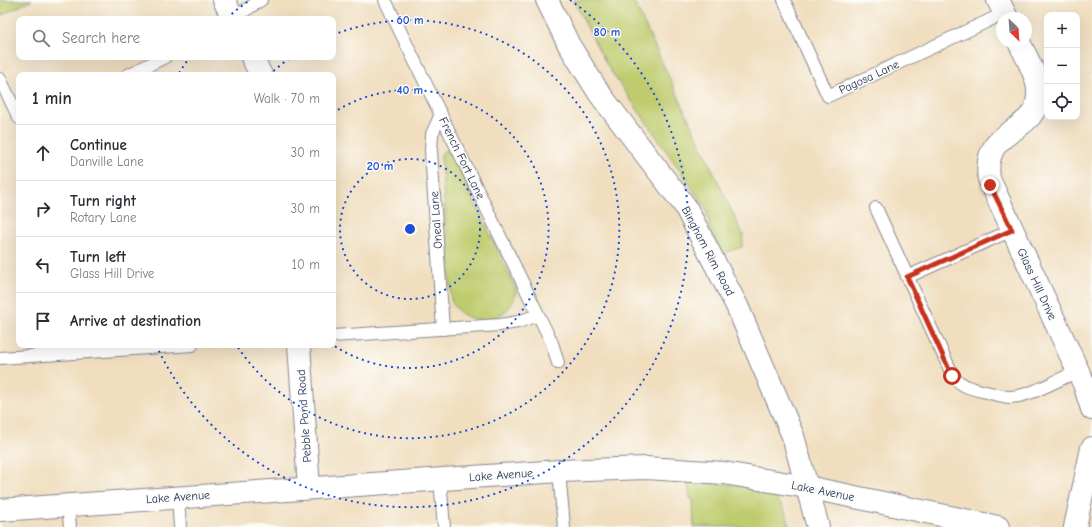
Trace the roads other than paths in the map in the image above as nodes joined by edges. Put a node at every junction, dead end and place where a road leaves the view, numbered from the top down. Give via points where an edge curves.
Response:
1 (261, 0) edge
2 (385, 0) edge
3 (547, 0) edge
4 (784, 0) edge
5 (1003, 10) edge
6 (230, 14) edge
7 (1022, 48) edge
8 (159, 60) edge
9 (253, 60) edge
10 (134, 72) edge
11 (259, 72) edge
12 (0, 79) edge
13 (16, 112) edge
14 (441, 114) junction
15 (876, 208) dead end
16 (1012, 230) junction
17 (907, 277) junction
18 (538, 315) junction
19 (443, 329) junction
20 (336, 336) edge
21 (103, 348) edge
22 (299, 348) edge
23 (0, 358) edge
24 (558, 363) dead end
25 (1078, 371) junction
26 (1092, 409) edge
27 (1092, 448) edge
28 (559, 471) junction
29 (440, 479) junction
30 (807, 487) junction
31 (309, 488) junction
32 (178, 497) junction
33 (68, 505) junction
34 (0, 510) edge
35 (987, 526) edge
36 (70, 527) edge
37 (180, 527) edge
38 (444, 527) edge
39 (564, 527) edge
40 (818, 527) edge
41 (1075, 527) edge

1 - 6 lane
2 - 14 lane, French Fort Lane
3 - 30 street, Bingham Rim Road via 569,45 599,93 686,206 737,306 793,436
4 - 5 lane, Pagosa Lane via 828,96
7 - 16 street, Glass Hill Drive via 1036,80 1036,107 1024,124 996,143 989,157 988,172 990,185
8 - 10 lane
9 - 11 street
12 - 13 lane
14 - 18 lane, French Fort Lane
14 - 19 lane, Oneal Lane via 432,134 431,151
15 - 17 lane
16 - 17 lane
16 - 25 street, Glass Hill Drive
17 - 25 lane via 952,376 962,385 1001,395 1016,396
18 - 19 lane via 508,324
18 - 24 lane, French Fort Lane via 552,343
19 - 20 lane
21 - 23 lane
22 - 31 street, Pebble Pond Road
25 - 26 street, Glass Hill Drive
27 - 41 street
28 - 29 street, Lake Avenue
28 - 30 street, Lake Avenue via 692,470
28 - 39 lane
29 - 31 street, Lake Avenue
29 - 38 lane
30 - 35 street, Lake Avenue
30 - 40 street, Bingham Rim Road
31 - 32 street, Lake Avenue
32 - 33 street, Lake Avenue
32 - 37 lane
33 - 34 street, Lake Avenue
33 - 36 lane

